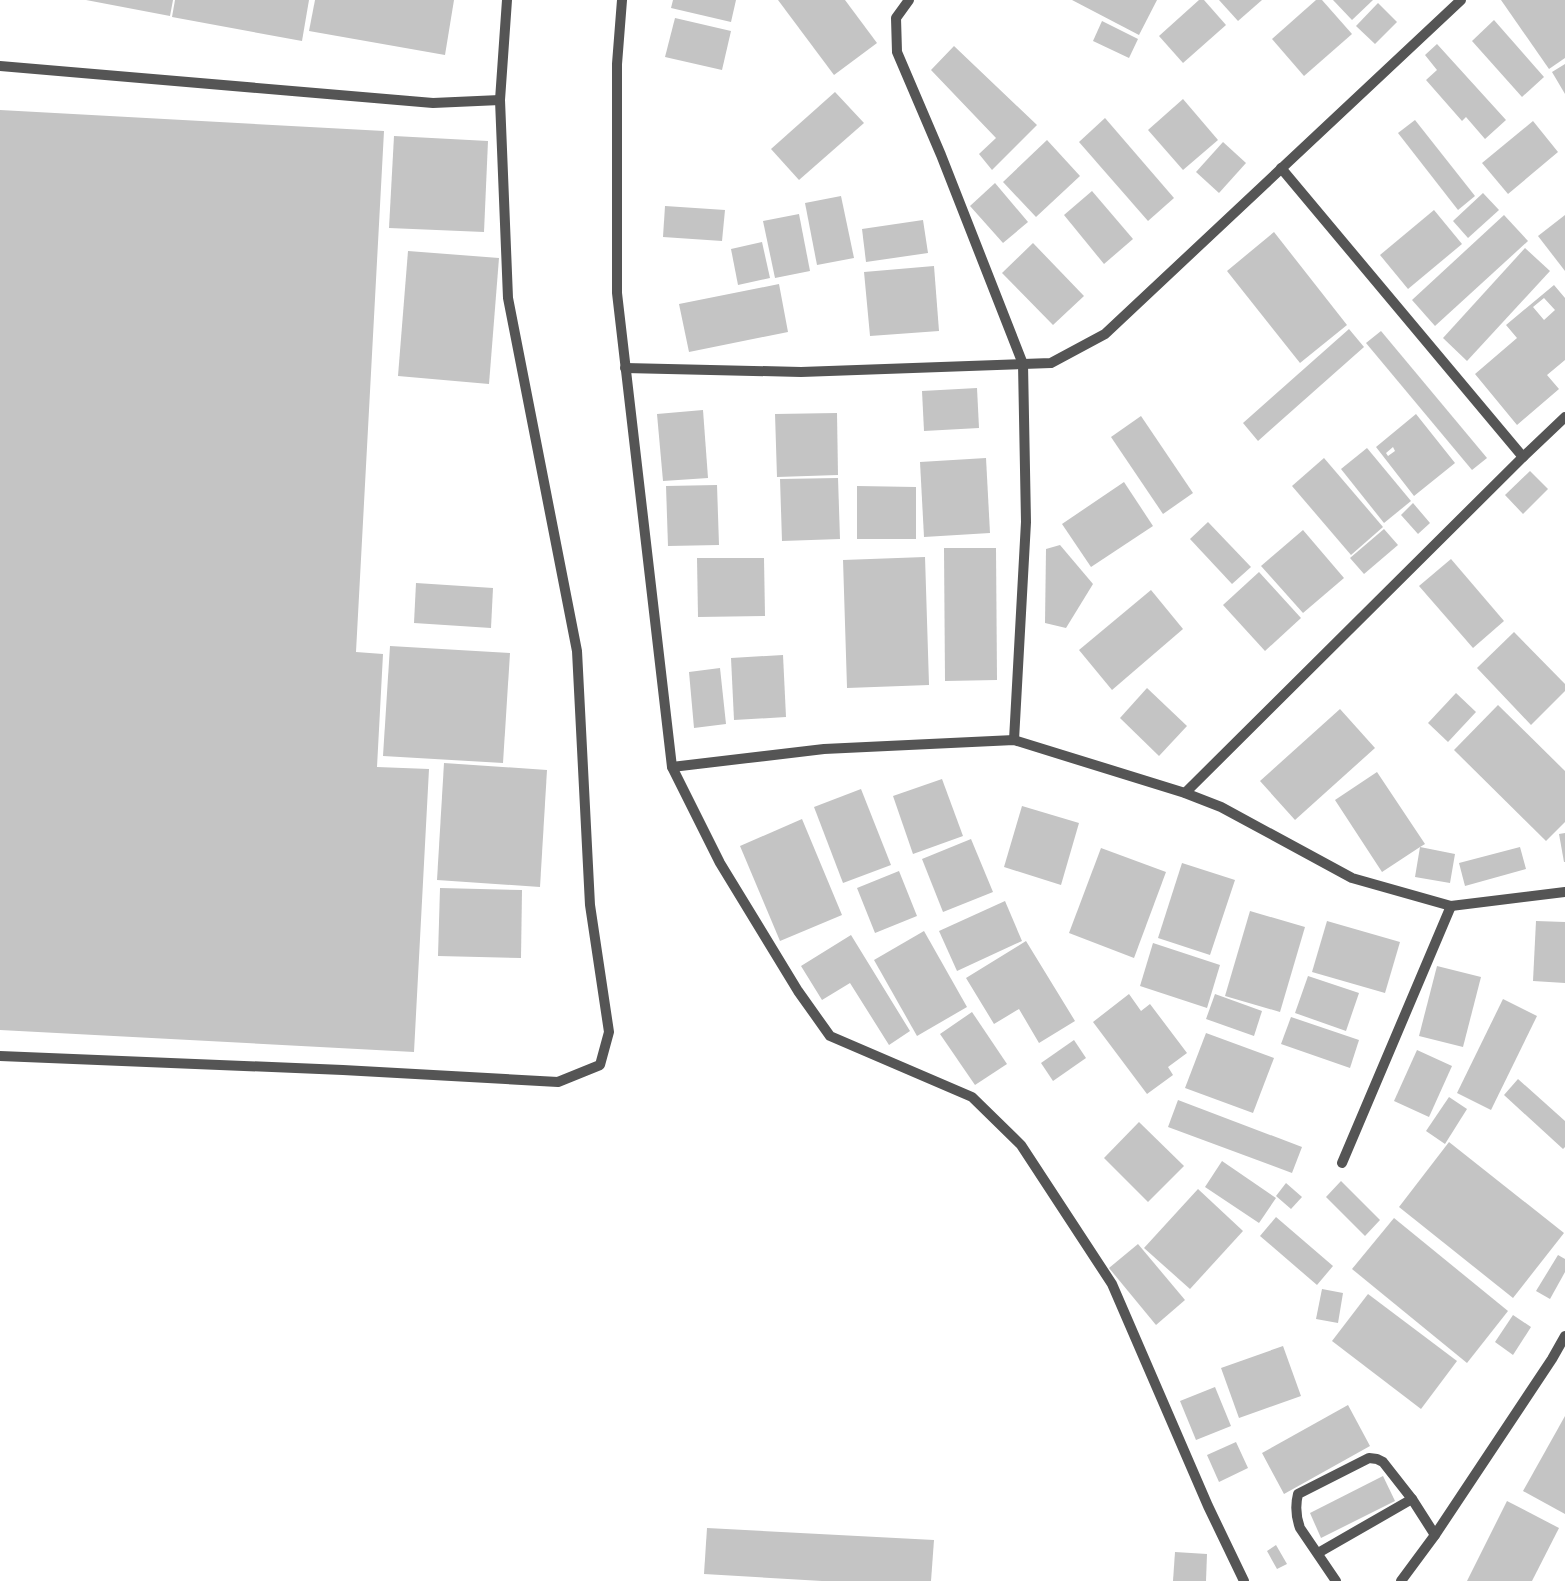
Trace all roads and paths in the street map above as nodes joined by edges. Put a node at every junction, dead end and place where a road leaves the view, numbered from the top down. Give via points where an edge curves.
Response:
1 (507, 0) edge
2 (622, 0) edge
3 (909, 0) edge
4 (1461, 0) edge
5 (0, 66) edge
6 (500, 100) junction
7 (1282, 168) junction
8 (1023, 364) junction
9 (625, 368) junction
10 (1565, 417) edge
11 (1523, 457) junction
12 (1014, 740) junction
13 (672, 766) junction
14 (1184, 794) junction
15 (1565, 892) edge
16 (1451, 906) junction
17 (0, 1056) edge
18 (1342, 1163) dead end
19 (1565, 1336) edge
20 (1412, 1499) junction
21 (1435, 1535) junction
22 (1318, 1553) junction
23 (1244, 1581) edge
24 (1336, 1581) edge
25 (1401, 1581) edge

1 - 6 street
2 - 9 street via 617,64 616,293
3 - 8 street via 896,18 897,52 944,162
4 - 7 street
5 - 6 street via 433,103
6 - 17 street via 508,298 577,651 590,905 609,1032 600,1065 558,1082
7 - 8 street via 1105,334 1051,363
7 - 11 street
8 - 9 street via 801,372
8 - 12 street via 1026,522
9 - 13 street
10 - 11 street
11 - 14 street
12 - 13 street via 824,749
12 - 14 street
13 - 23 street via 720,863 798,991 830,1036 972,1097 1021,1144 1112,1284 1208,1506
14 - 16 street via 1221,807 1352,878
15 - 16 street
16 - 18 street
19 - 21 street
20 - 21 street
20 - 22 street
20 - 22 street via 1383,1462 1370,1458 1298,1494 1298,1524
21 - 25 street
22 - 24 street

